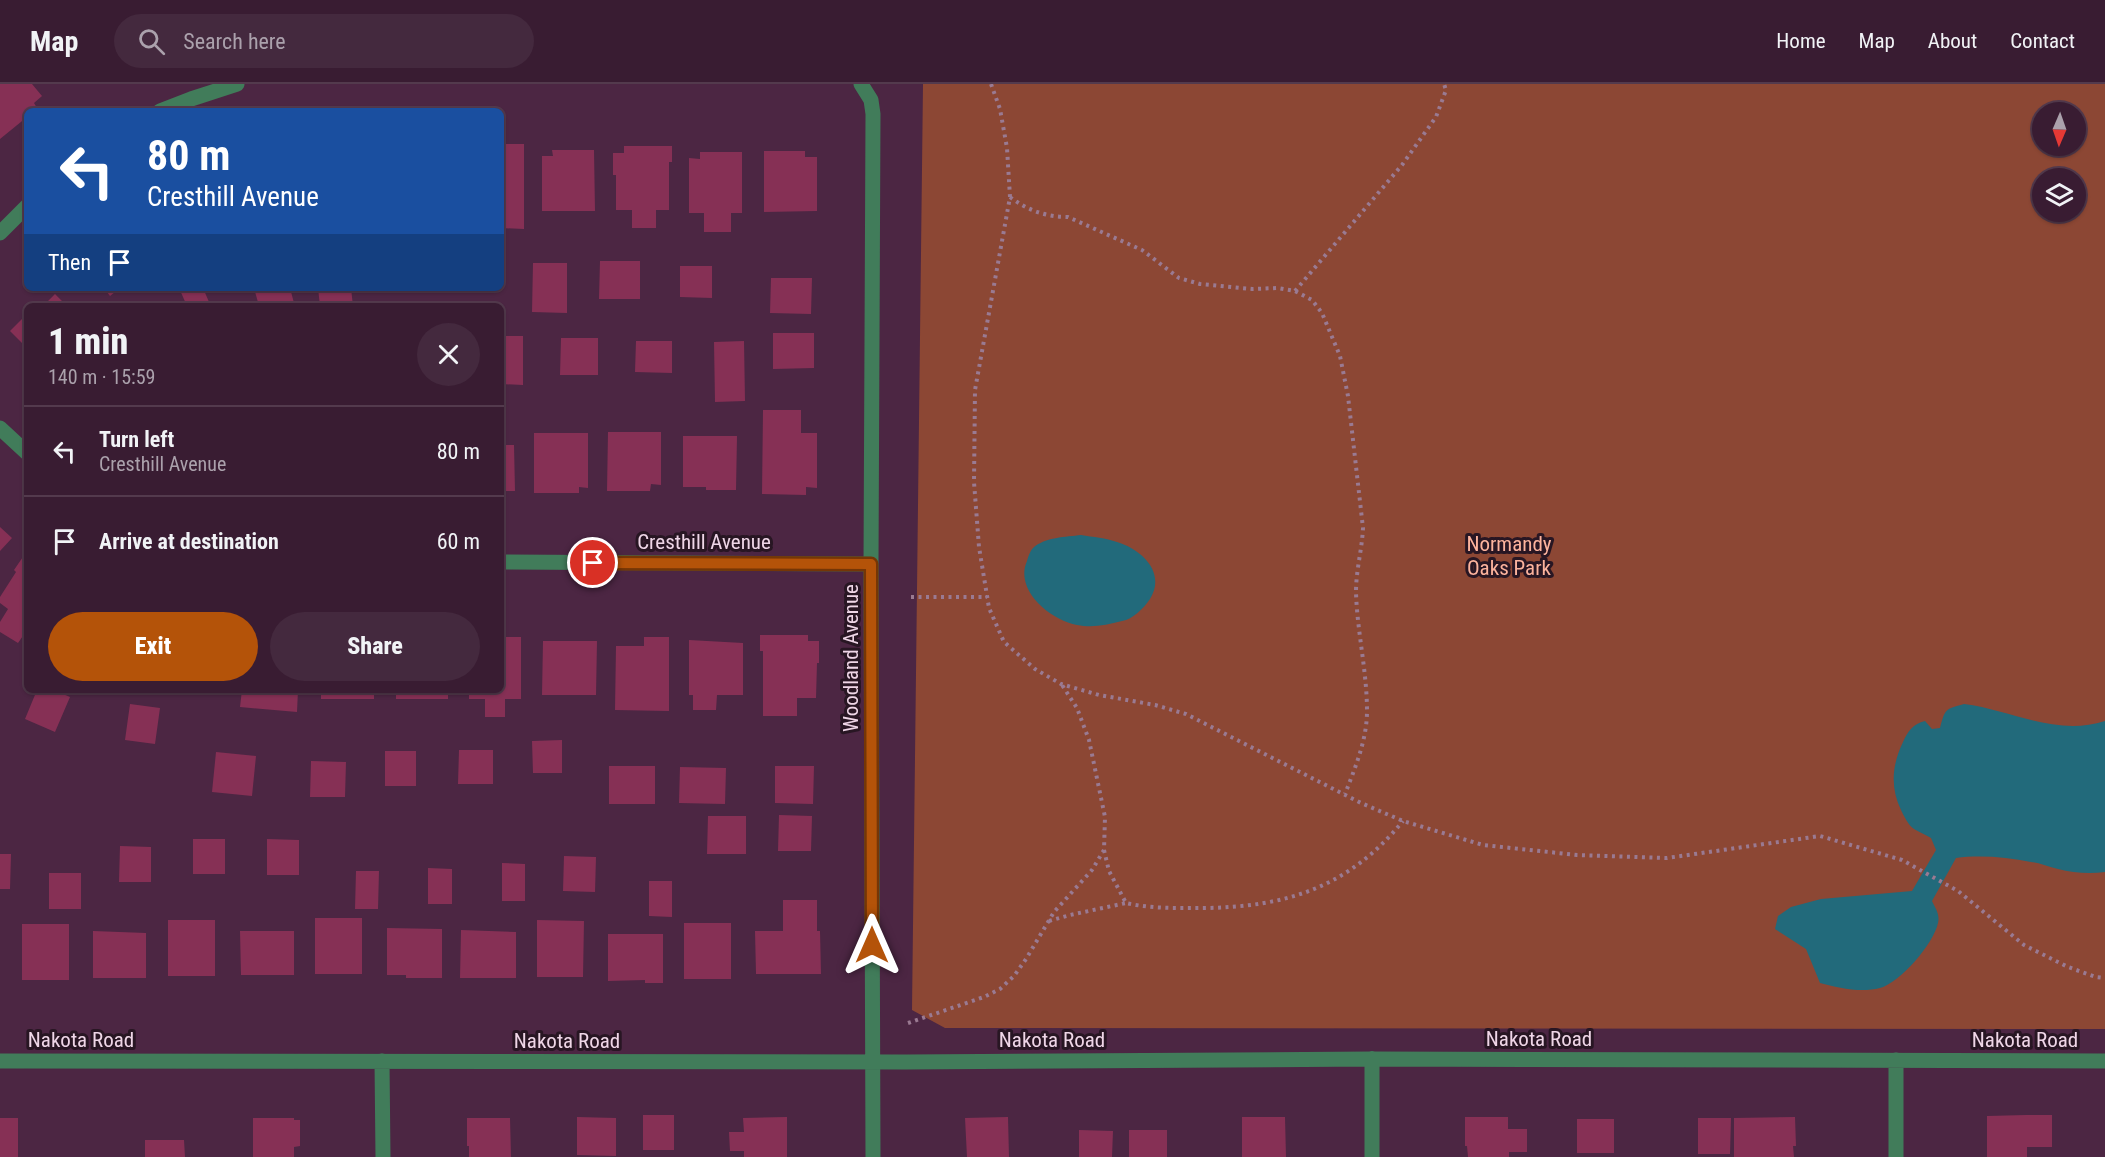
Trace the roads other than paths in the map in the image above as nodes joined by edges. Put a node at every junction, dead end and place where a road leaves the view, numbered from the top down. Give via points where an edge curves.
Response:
1 (237, 84) edge
2 (863, 86) edge
3 (168, 108) edge
4 (24, 209) edge
5 (0, 233) edge
6 (0, 428) edge
7 (24, 450) edge
8 (504, 562) edge
9 (871, 564) junction
10 (1372, 1059) junction
11 (1896, 1060) junction
12 (0, 1061) edge
13 (382, 1061) junction
14 (2105, 1061) edge
15 (873, 1062) junction
16 (383, 1157) edge
17 (873, 1157) edge
18 (1372, 1157) edge
19 (1896, 1157) edge

1 - 3 street
2 - 9 street, Woodland Avenue via 873,114
4 - 5 street
6 - 7 street
8 - 9 street, Cresthill Avenue
9 - 15 street, Woodland Avenue
10 - 11 street, Nakota Road
10 - 15 street, Nakota Road
10 - 18 street
11 - 14 street, Nakota Road
11 - 19 street
12 - 13 street, Nakota Road
13 - 15 street, Nakota Road
13 - 16 street
15 - 17 street, Woodland Avenue

